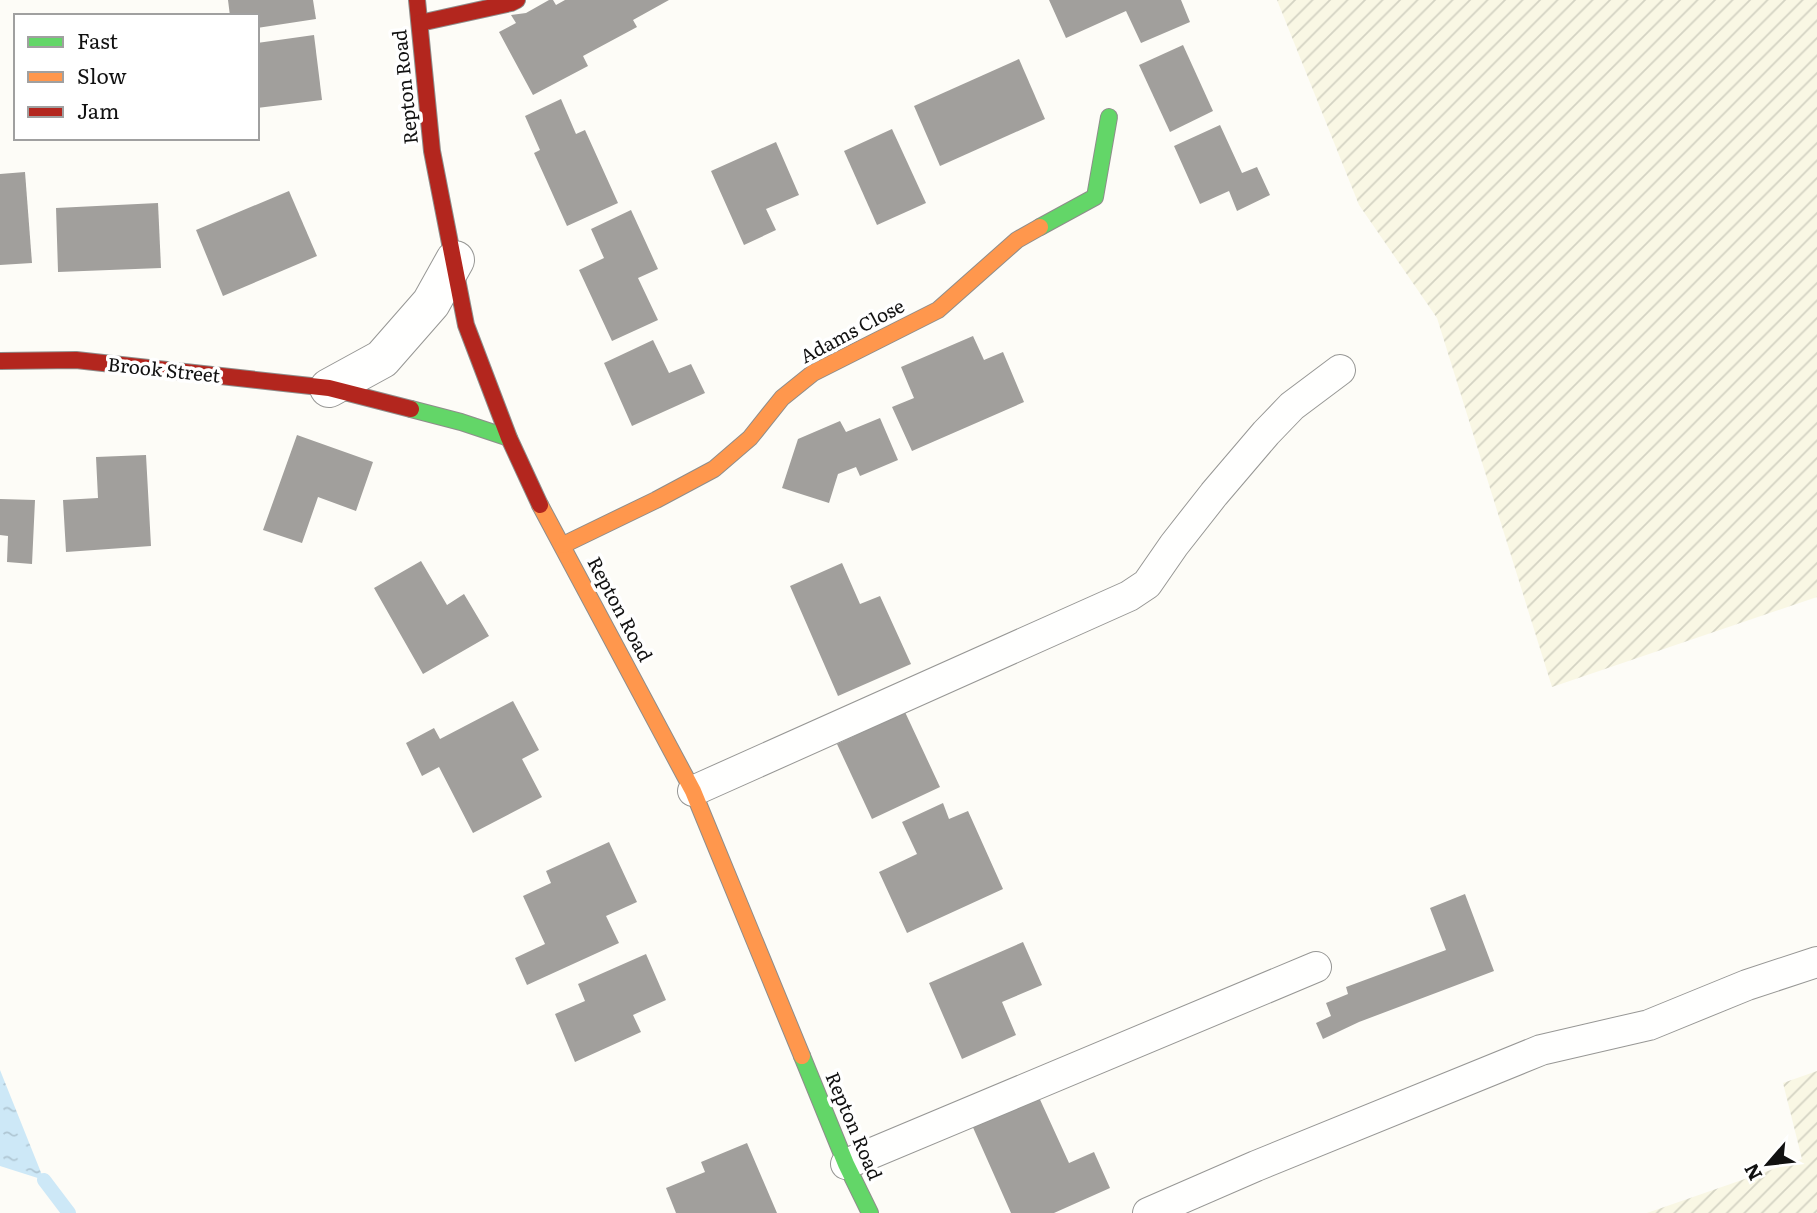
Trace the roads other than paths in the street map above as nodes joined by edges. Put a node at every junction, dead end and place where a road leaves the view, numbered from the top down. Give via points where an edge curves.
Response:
1 (416, 0) edge
2 (517, 0) edge
3 (420, 23) junction
4 (1109, 117) dead end
5 (454, 260) junction
6 (0, 361) edge
7 (1340, 370) dead end
8 (329, 388) junction
9 (509, 438) junction
10 (563, 545) junction
11 (692, 791) junction
12 (1817, 962) edge
13 (1316, 967) dead end
14 (846, 1164) junction
15 (870, 1213) edge
16 (1148, 1213) edge

1 - 3 street, Repton Road
2 - 3 street
3 - 5 street, Repton Road via 432,151
4 - 10 street, Adams Close via 1095,197 1017,240 938,310 813,373 782,398 750,438 714,469
5 - 8 street via 430,303 382,359
5 - 9 street, Repton Road via 466,325
6 - 8 street, Brook Street via 76,360
7 - 11 lane via 1292,405 1190,525 1147,584 1129,596
8 - 9 street, Brook Street
9 - 10 street, Repton Road
10 - 11 street, Repton Road
11 - 14 street, Repton Road
12 - 16 lane via 1649,1025 1541,1050
13 - 14 lane
14 - 15 street, Repton Road

